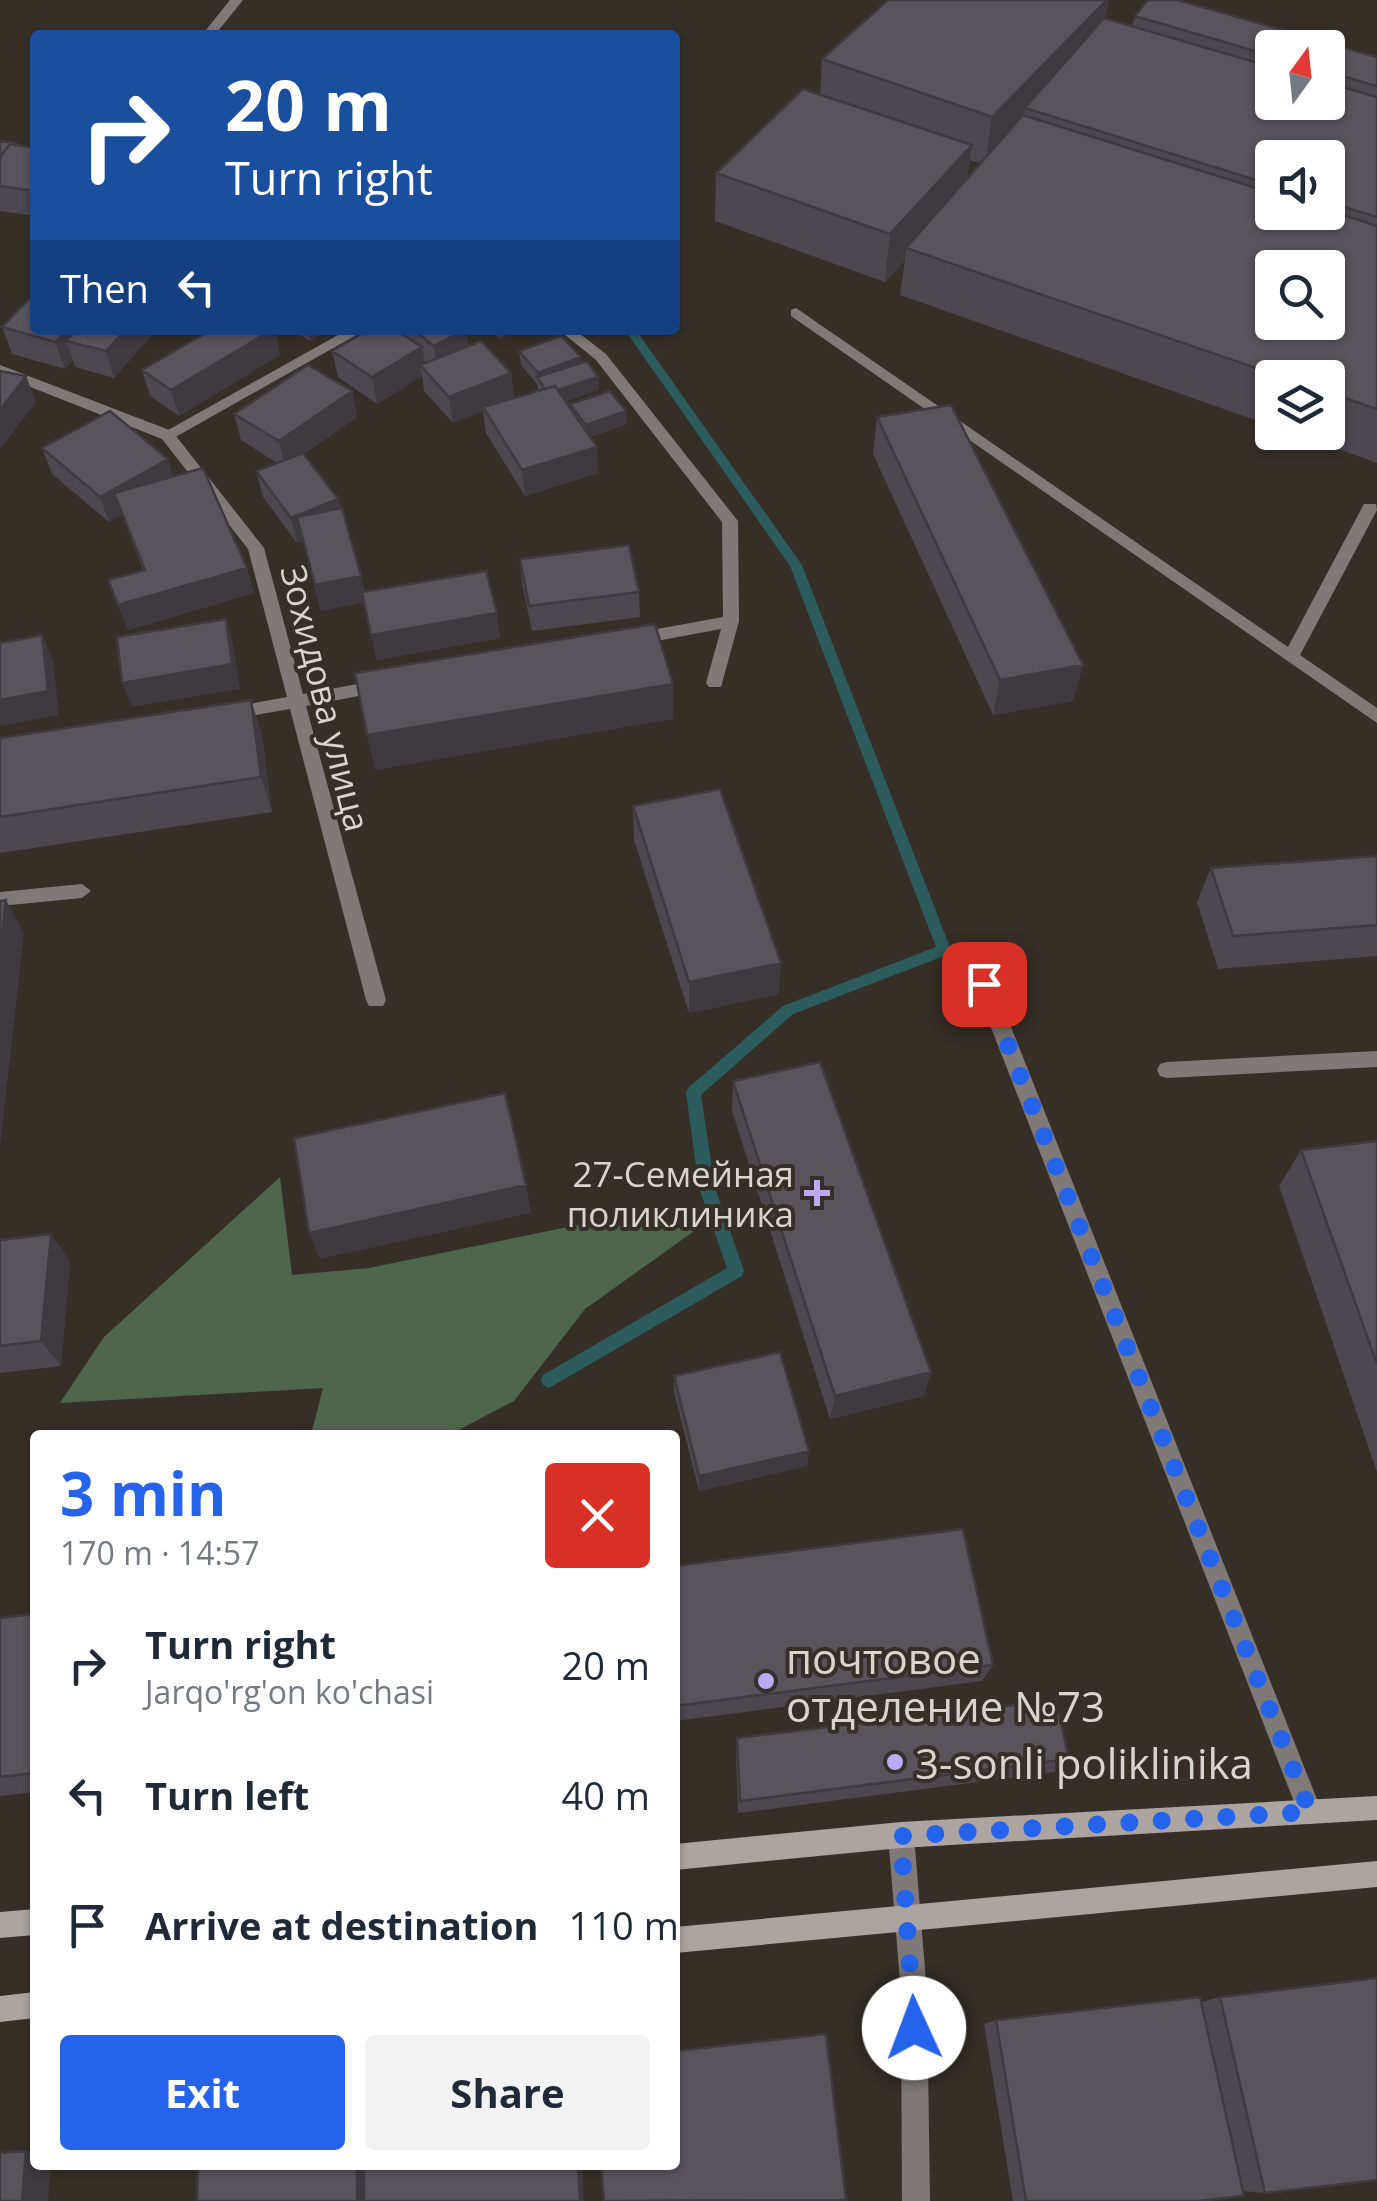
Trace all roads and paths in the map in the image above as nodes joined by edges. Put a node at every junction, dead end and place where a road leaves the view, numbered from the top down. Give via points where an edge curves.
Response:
1 (236, 0) edge
2 (212, 30) edge
3 (796, 312) dead end
4 (349, 335) edge
5 (572, 335) edge
6 (0, 370) edge
7 (168, 435) junction
8 (1370, 508) dead end
9 (731, 621) junction
10 (618, 642) edge
11 (1291, 658) junction
12 (410, 680) edge
13 (715, 683) dead end
14 (297, 702) junction
15 (1377, 717) edge
16 (204, 718) edge
17 (82, 891) dead end
18 (0, 899) edge
19 (984, 984) dead end
20 (376, 1000) dead end
21 (1377, 1059) edge
22 (1167, 1070) dead end
23 (1377, 1808) edge
24 (1310, 1812) junction
25 (901, 1836) junction
26 (680, 1858) edge
27 (1377, 1874) edge
28 (907, 1916) junction
29 (30, 1923) edge
30 (0, 1926) edge
31 (680, 1939) edge
32 (30, 2006) edge
33 (0, 2009) edge
34 (916, 2201) edge

1 - 2 street
3 - 11 street
4 - 7 street
5 - 9 street via 600,357 730,522
6 - 7 street
7 - 14 street, Зохидова улица via 256,548
8 - 11 street
9 - 10 street
9 - 13 street
11 - 15 street
12 - 14 street
14 - 16 street
14 - 20 street, Зохидова улица
17 - 18 street
19 - 24 street
21 - 22 street
23 - 24 main road
24 - 25 main road
25 - 26 main road
25 - 28 street
27 - 28 main road
28 - 31 main road
28 - 34 street
29 - 30 main road
32 - 33 main road

